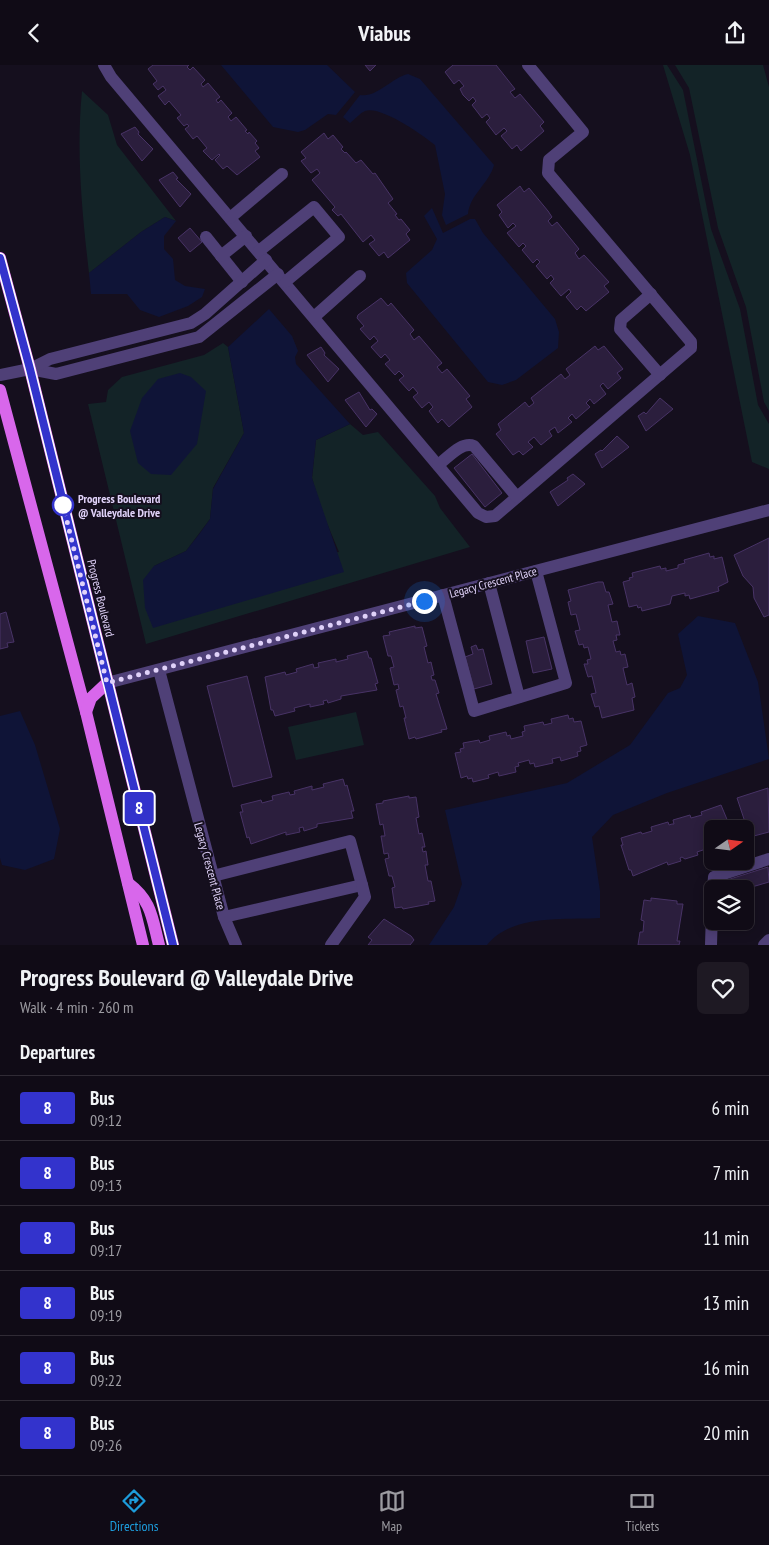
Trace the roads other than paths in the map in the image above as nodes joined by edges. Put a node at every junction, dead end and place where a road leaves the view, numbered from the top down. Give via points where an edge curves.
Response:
1 (104, 65) edge
2 (528, 65) edge
3 (282, 175) dead end
4 (230, 218) junction
5 (246, 236) junction
6 (206, 237) dead end
7 (221, 256) junction
8 (262, 256) junction
9 (0, 258) edge
10 (360, 277) dead end
11 (281, 278) junction
12 (242, 282) junction
13 (651, 294) junction
14 (314, 317) junction
15 (30, 369) junction
16 (0, 375) edge
17 (660, 375) junction
18 (0, 390) edge
19 (438, 465) junction
20 (517, 497) junction
21 (769, 509) edge
22 (536, 571) junction
23 (489, 583) junction
24 (443, 595) junction
25 (159, 670) junction
26 (107, 683) junction
27 (520, 697) junction
28 (86, 712) junction
29 (769, 859) edge
30 (213, 875) junction
31 (714, 880) edge
32 (128, 883) junction
33 (362, 885) junction
34 (224, 917) junction
35 (711, 930) edge
36 (769, 939) edge
37 (144, 945) edge
38 (159, 945) edge
39 (173, 945) edge
40 (236, 945) edge
41 (331, 945) edge
42 (711, 945) edge
43 (764, 945) edge

1 - 4 street
2 - 13 street via 583,132 549,161 548,173
3 - 4 street
4 - 5 street
5 - 7 street
5 - 8 street
6 - 7 street
7 - 12 street
8 - 11 street
8 - 11 street via 314,207 339,237
8 - 12 street
9 - 15 main road, Progress Boulevard
10 - 14 street
11 - 14 street
11 - 15 street via 199,337 56,375
12 - 15 street via 191,323 50,359
13 - 17 street via 691,343 691,348
13 - 17 street via 621,319 620,329
14 - 19 street
15 - 16 street
15 - 26 main road, Progress Boulevard
17 - 20 street
18 - 28 main road
19 - 20 street via 470,444
19 - 20 street via 478,513 486,517 495,516
21 - 22 street, Legacy Crescent Place
22 - 23 street, Legacy Crescent Place
22 - 27 street via 566,683
23 - 24 street, Legacy Crescent Place
23 - 27 street
24 - 25 street, Legacy Crescent Place
24 - 27 street via 474,711
25 - 26 street, Legacy Crescent Place
25 - 30 street, Legacy Crescent Place
26 - 28 main road via 91,698
26 - 39 main road, Progress Boulevard
28 - 32 main road
29 - 31 street via 714,877
30 - 33 street via 350,841
30 - 34 street, Legacy Crescent Place
32 - 37 main road
32 - 38 main road via 149,905
33 - 34 street
33 - 41 street via 365,897
34 - 40 street, Legacy Crescent Place
35 - 42 street
36 - 43 street

